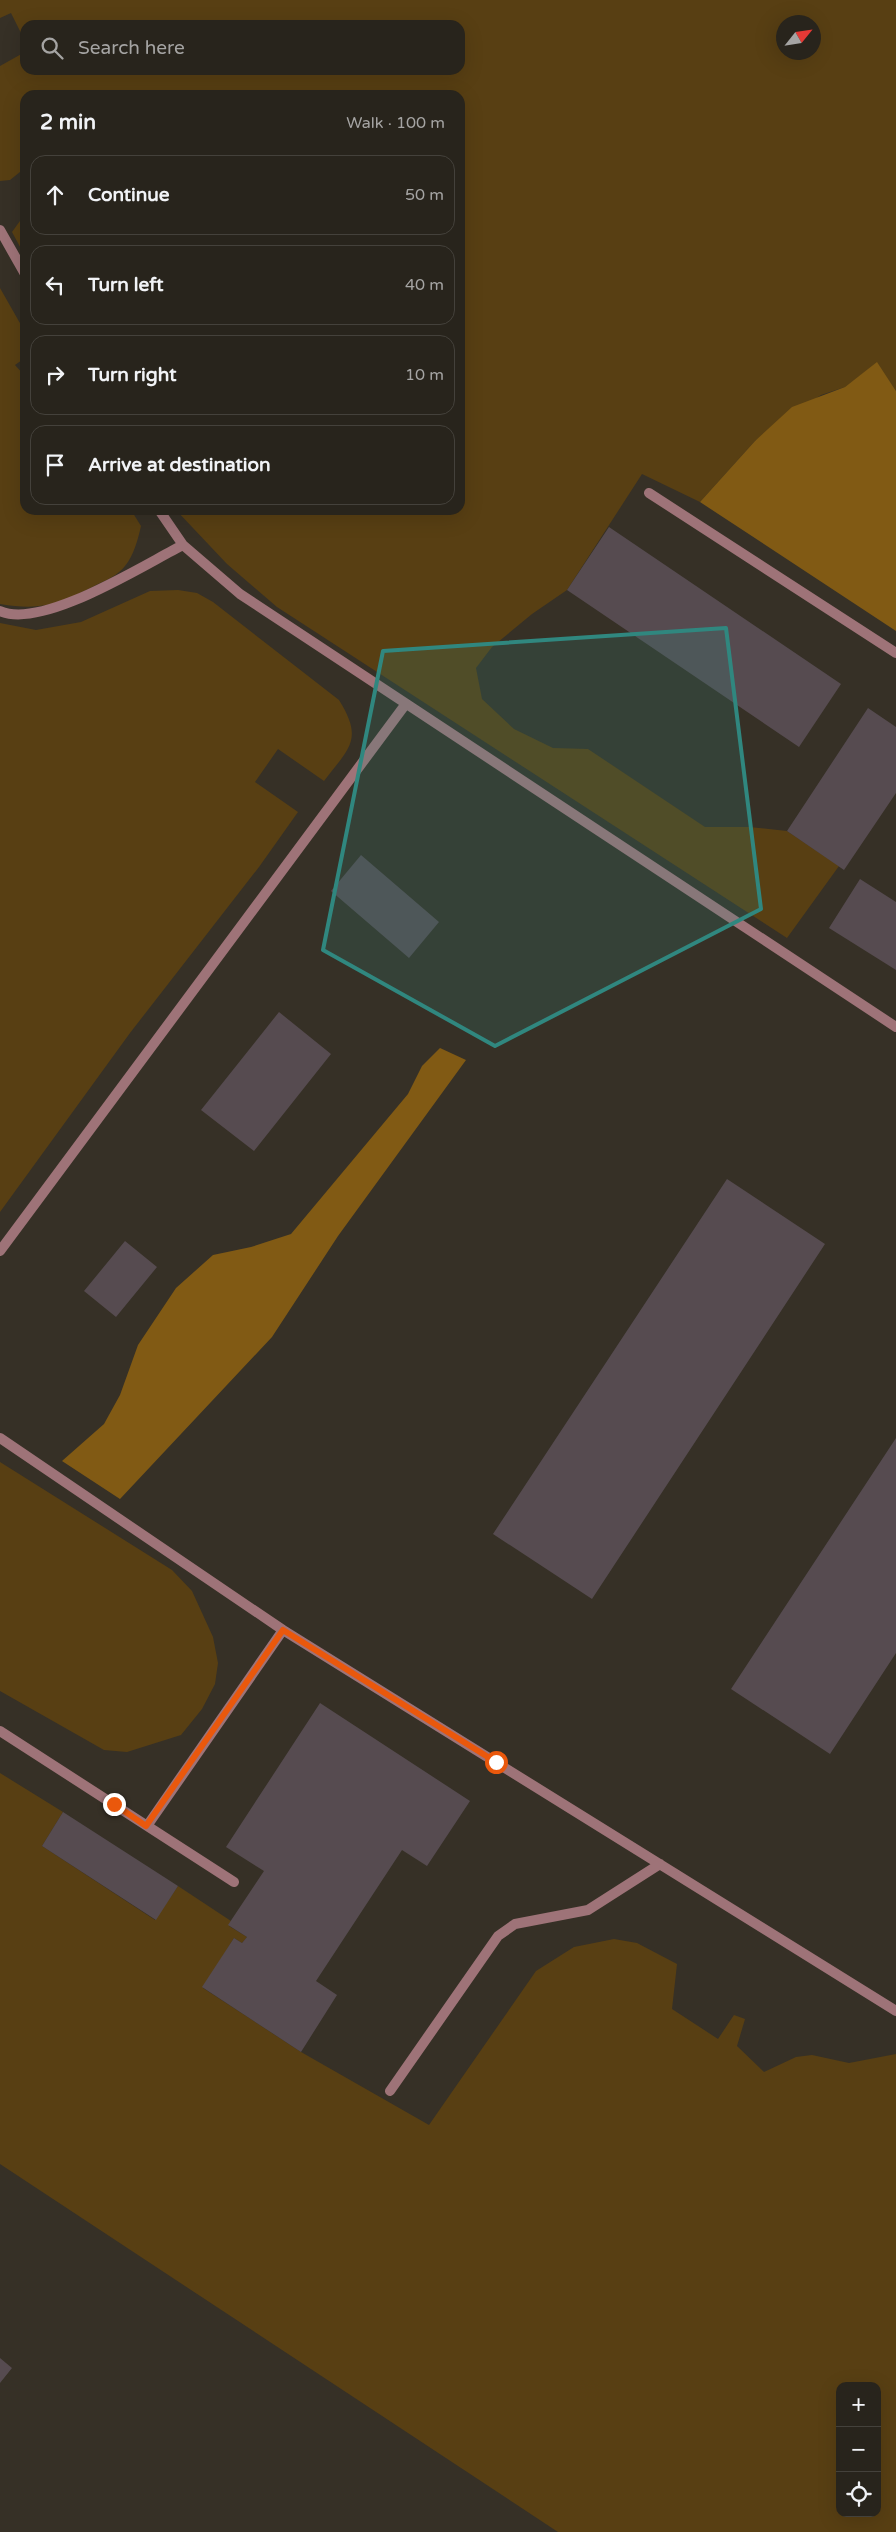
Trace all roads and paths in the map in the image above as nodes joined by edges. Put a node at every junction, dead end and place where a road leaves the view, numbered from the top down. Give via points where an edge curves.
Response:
1 (0, 230) edge
2 (20, 265) edge
3 (649, 493) dead end
4 (162, 515) edge
5 (183, 545) junction
6 (0, 611) edge
7 (896, 653) edge
8 (406, 705) junction
9 (896, 1027) edge
10 (0, 1251) edge
11 (0, 1438) edge
12 (283, 1630) junction
13 (0, 1730) edge
14 (146, 1826) junction
15 (660, 1864) junction
16 (234, 1882) dead end
17 (896, 2010) edge
18 (390, 2091) dead end

1 - 2 lane
3 - 7 lane
4 - 5 lane
5 - 6 lane via 52,610 25,615
5 - 8 lane via 240,594
8 - 9 lane
8 - 10 lane
11 - 12 lane
12 - 14 lane
12 - 15 lane
13 - 14 lane
14 - 16 lane
15 - 17 lane
15 - 18 lane via 588,1910 515,1924 498,1936

